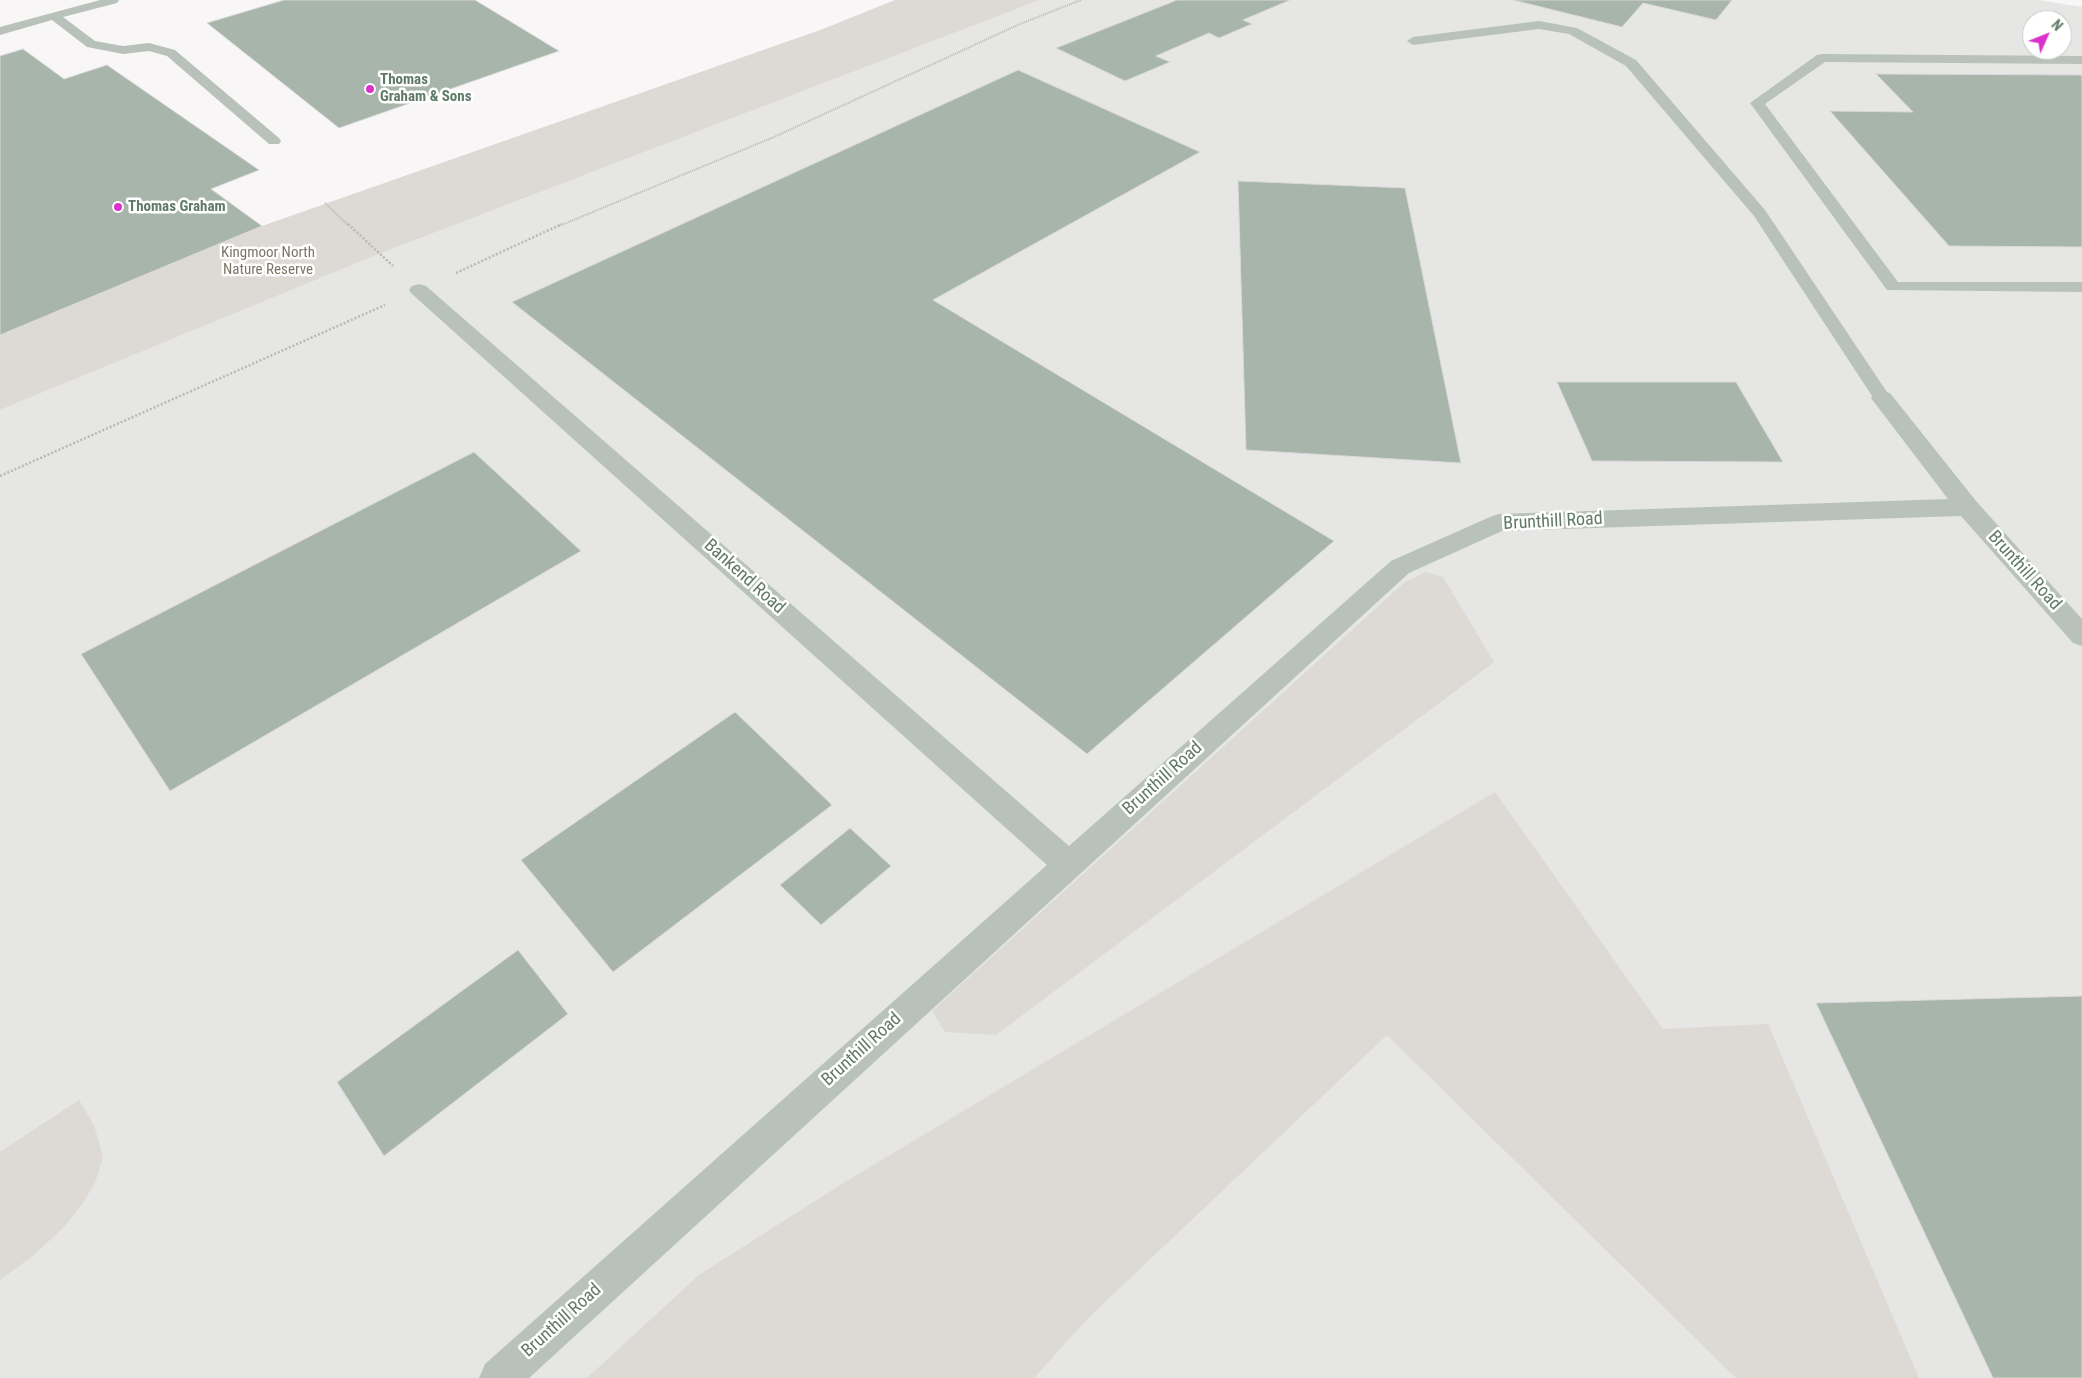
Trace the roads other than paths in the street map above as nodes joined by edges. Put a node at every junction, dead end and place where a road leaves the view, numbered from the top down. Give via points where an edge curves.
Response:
1 (113, 0) edge
2 (54, 16) junction
3 (0, 31) edge
4 (1413, 40) dead end
5 (2082, 60) edge
6 (274, 141) dead end
7 (2082, 287) edge
8 (419, 290) road end
9 (1882, 398) joint
10 (1967, 507) junction
11 (2082, 636) edge
12 (1068, 865) junction
13 (499, 1378) edge

1 - 2 lane
2 - 3 lane
2 - 6 lane via 91,44 123,50 149,46 171,53
4 - 9 lane via 1539,25 1573,31 1631,63 1760,213
5 - 7 lane via 1822,58 1757,103 1894,287
8 - 12 street, Bankend Road
9 - 10 street, Brunthill Road
10 - 11 street, Brunthill Road
10 - 12 street, Brunthill Road via 1500,523 1400,567
12 - 13 street, Brunthill Road

